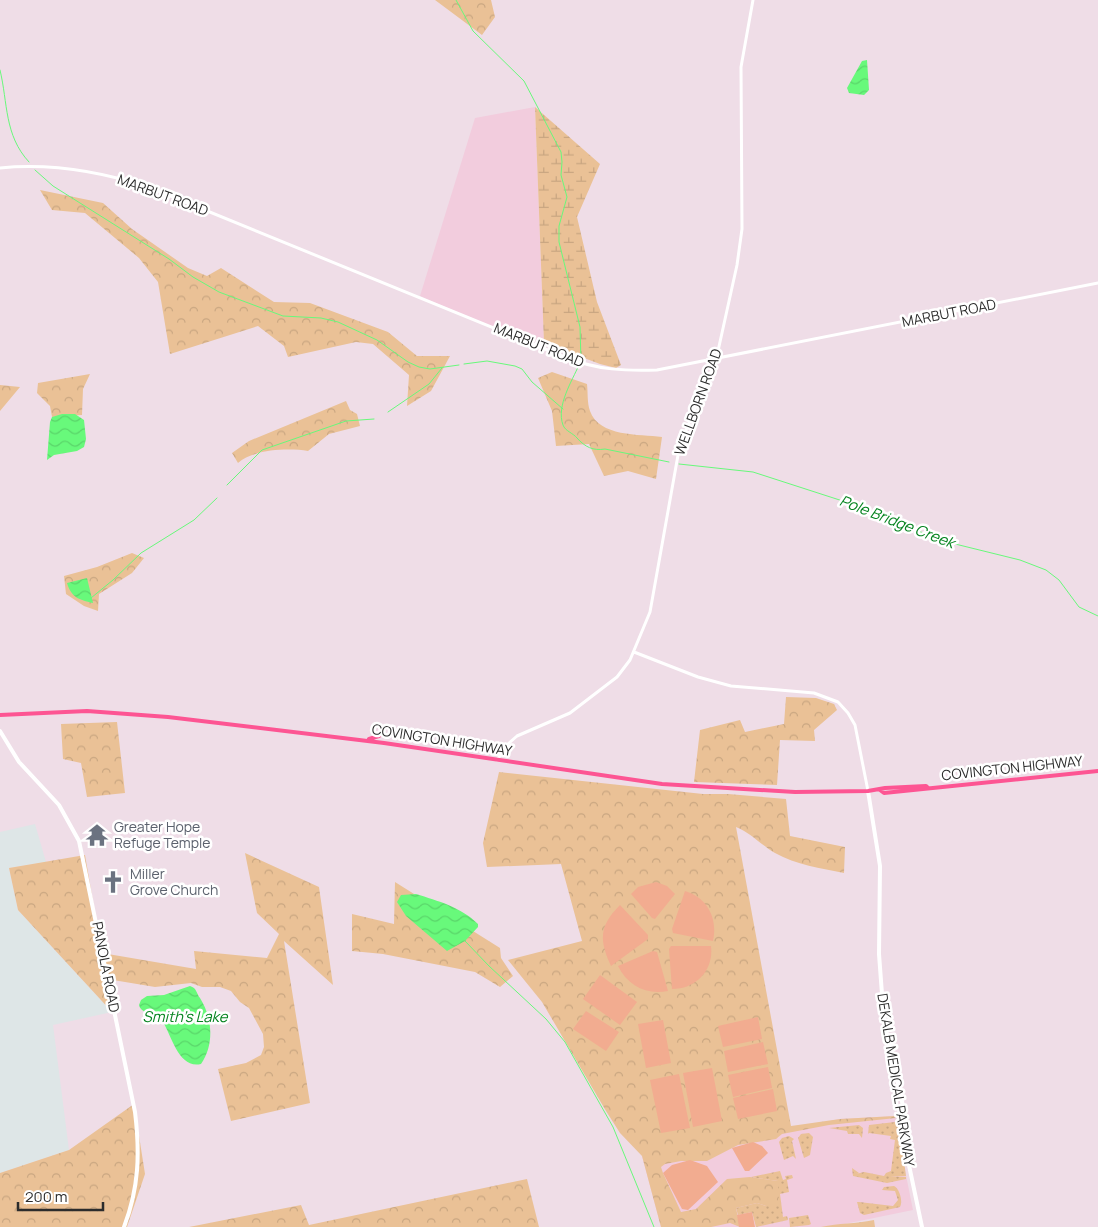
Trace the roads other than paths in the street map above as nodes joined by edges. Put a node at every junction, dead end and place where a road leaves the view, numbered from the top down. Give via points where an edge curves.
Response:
1 (753, 0) edge
2 (0, 168) edge
3 (1098, 283) edge
4 (716, 360) junction
5 (707, 361) junction
6 (712, 370) junction
7 (634, 652) junction
8 (0, 715) edge
9 (386, 726) dead end
10 (0, 732) edge
11 (366, 740) junction
12 (497, 760) junction
13 (1098, 771) edge
14 (868, 791) junction
15 (124, 1227) edge
16 (922, 1227) edge

1 - 4 street, WELLBORN ROAD via 741,67 742,229
2 - 5 street, MARBUT ROAD via 67,170 124,179 151,188 589,366 609,370 657,370
3 - 4 street, MARBUT ROAD
4 - 5 street, MARBUT ROAD
4 - 6 street, WELLBORN ROAD
5 - 6 street
6 - 7 street, WELLBORN ROAD via 680,444 650,612
7 - 12 street, WELLBORN ROAD via 623,670 605,688 558,719 517,736
7 - 14 street, DEKALB MEDICAL PARKWAY via 731,686 814,693 838,702 854,725
8 - 11 main road, COVINGTON HIGHWAY via 48,711 106,712
9 - 11 main road via 379,736
10 - 15 main road, PANOLA ROAD via 19,762 59,805 73,827 87,870 139,1144 138,1176
11 - 12 main road, COVINGTON HIGHWAY
12 - 14 main road, COVINGTON HIGHWAY via 662,784 788,792
13 - 14 main road, COVINGTON HIGHWAY
14 - 16 main road, DEKALB MEDICAL PARKWAY via 880,866 879,954 884,1021 903,1106 906,1151

